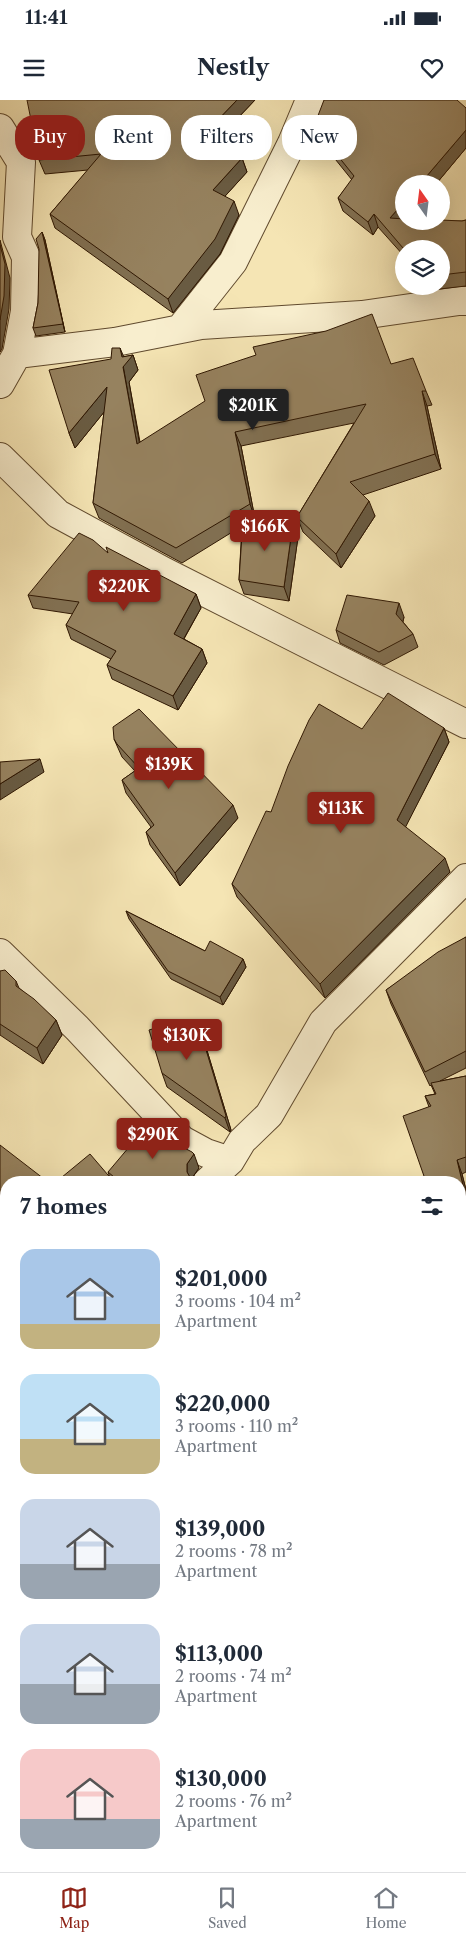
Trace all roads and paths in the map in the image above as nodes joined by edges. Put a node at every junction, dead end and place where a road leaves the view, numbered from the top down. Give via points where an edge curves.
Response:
1 (310, 100) edge
2 (0, 128) edge
3 (466, 301) edge
4 (180, 329) junction
5 (18, 354) junction
6 (0, 384) edge
7 (0, 457) edge
8 (466, 724) edge
9 (466, 878) edge
10 (2, 958) edge
11 (230, 1161) junction
12 (214, 1176) edge

1 - 4 street via 233,262
2 - 5 street via 21,162 17,237 26,256 25,311
3 - 4 street via 362,316
4 - 5 street via 115,342
5 - 6 street
7 - 8 street via 58,514 165,572
9 - 11 street via 323,1022 269,1115 242,1141
10 - 11 street via 77,1028 182,1140
11 - 12 street

